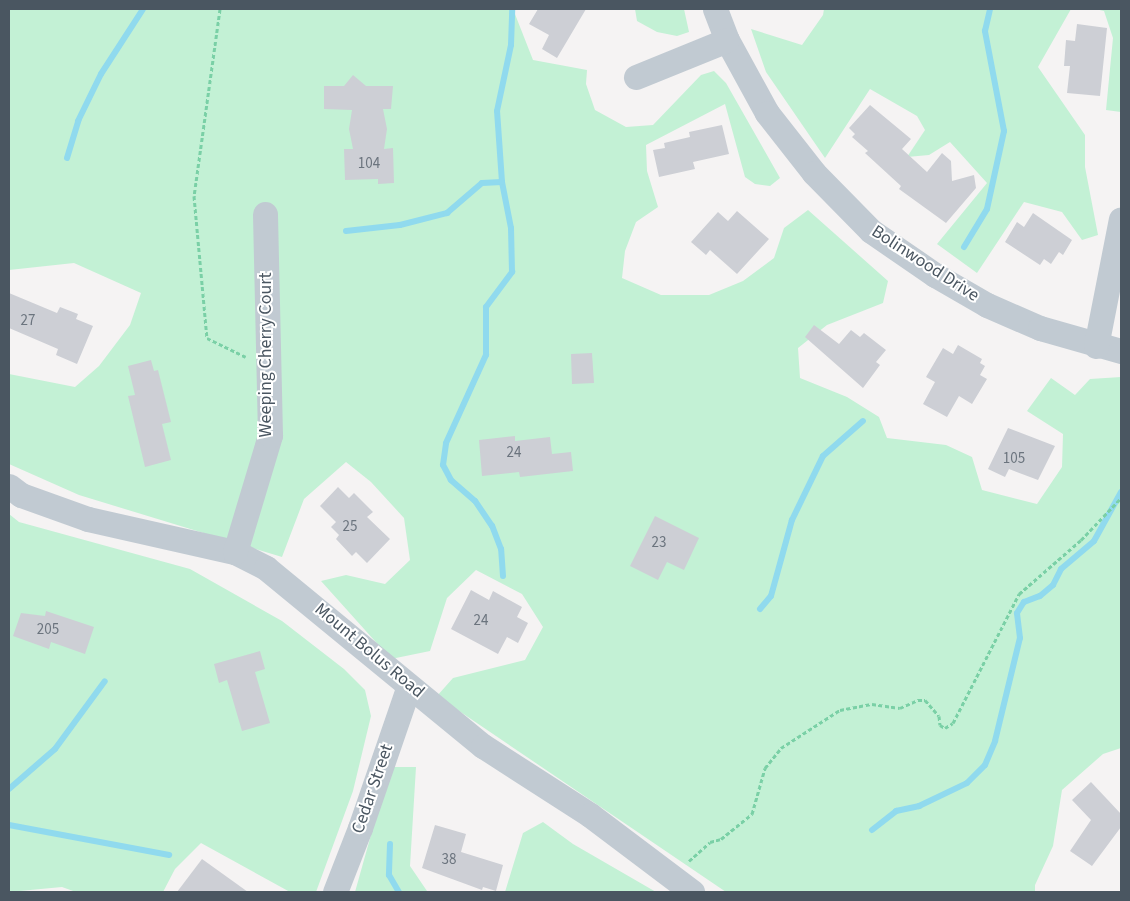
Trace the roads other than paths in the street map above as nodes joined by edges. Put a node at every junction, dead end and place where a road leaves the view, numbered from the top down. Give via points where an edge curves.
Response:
1 (715, 9) edge
2 (726, 40) junction
3 (636, 77) dead end
4 (265, 214) dead end
5 (1121, 219) edge
6 (1096, 346) junction
7 (1121, 351) edge
8 (9, 486) edge
9 (235, 552) junction
10 (408, 686) junction
11 (335, 892) edge
12 (692, 892) edge

1 - 2 street, Bolinwood Drive
2 - 3 street
2 - 6 street, Bolinwood Drive via 767,113 814,173 871,231 935,275 987,304 1040,328
4 - 9 street, Weeping Cherry Court via 270,435
5 - 6 street
6 - 7 street, Bolinwood Drive
8 - 9 street, Mount Bolus Road via 21,495 88,519
9 - 10 street, Mount Bolus Road via 266,568 311,602
10 - 11 street, Cedar Street
10 - 12 street, Mount Bolus Road via 483,746 590,815

